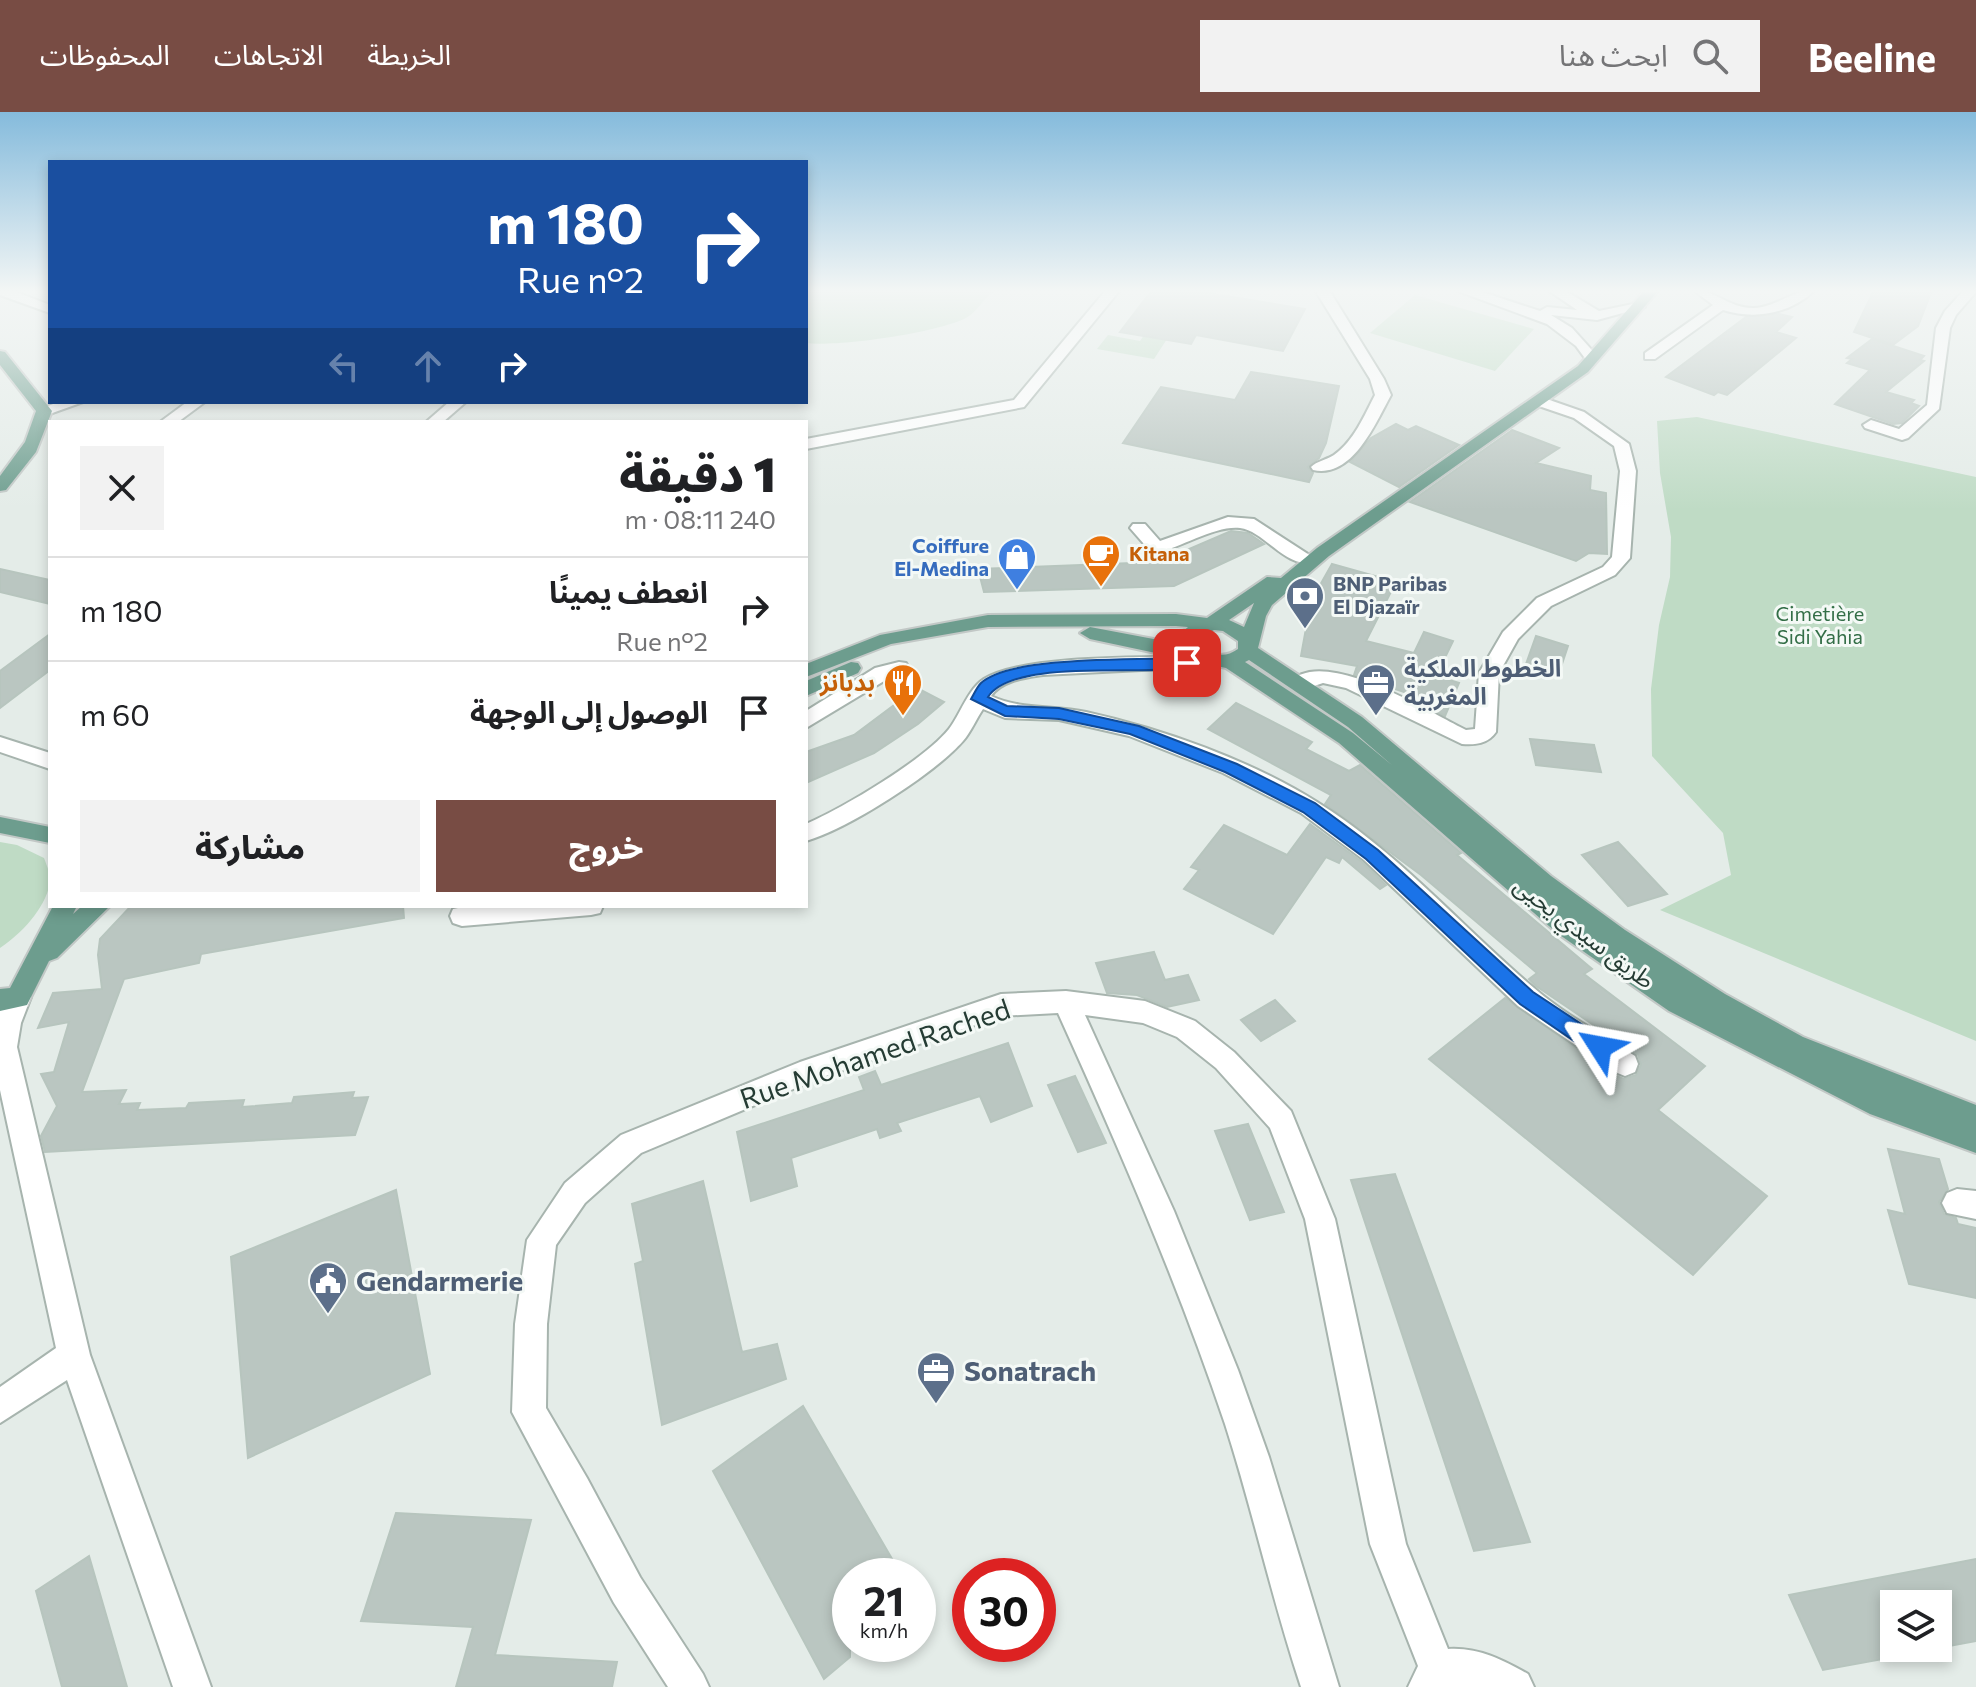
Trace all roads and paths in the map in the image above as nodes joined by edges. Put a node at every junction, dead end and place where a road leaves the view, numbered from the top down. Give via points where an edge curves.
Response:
1 (7, 364) edge
2 (1052, 364) edge
3 (1366, 364) edge
4 (1588, 364) edge
5 (1939, 364) edge
6 (1538, 401) junction
7 (68, 404) edge
8 (194, 404) edge
9 (456, 404) edge
10 (44, 411) junction
11 (171, 420) edge
12 (436, 420) edge
13 (1871, 425) dead end
14 (808, 444) edge
15 (1319, 467) dead end
16 (0, 486) edge
17 (1139, 528) dead end
18 (1314, 555) junction
19 (1264, 602) junction
20 (1211, 624) junction
21 (1228, 655) junction
22 (899, 668) dead end
23 (808, 670) edge
24 (1299, 684) junction
25 (808, 688) edge
26 (979, 699) junction
27 (808, 720) edge
28 (0, 744) edge
29 (48, 760) edge
30 (0, 825) edge
31 (808, 832) edge
32 (48, 835) edge
33 (64, 908) edge
34 (96, 908) edge
35 (565, 908) edge
36 (462, 916) dead end
37 (35, 964) junction
38 (9, 998) edge
39 (1066, 1002) junction
40 (1625, 1064) dead end
41 (1976, 1118) edge
42 (1976, 1140) edge
43 (74, 1355) junction
44 (0, 1407) edge
45 (1432, 1678) edge
46 (192, 1687) edge
47 (690, 1687) edge
48 (1320, 1687) edge
49 (1515, 1687) edge

1 - 10 main road
2 - 14 street via 1019,404
3 - 15 street via 1383,395 1346,456
4 - 6 main road
5 - 13 street via 1934,406 1902,435
6 - 18 main road
6 - 24 street via 1579,415 1621,444 1628,471 1621,558 1609,571 1544,602 1510,636 1489,673 1485,732 1462,737 1352,683 1322,676
7 - 10 street
8 - 11 street
9 - 12 street
10 - 16 main road via 35,441
17 - 18 street via 1157,548 1228,522 1248,523
18 - 19 main road
18 - 20 main road
19 - 21 main road
19 - 24 main road via 1262,628 1269,649
20 - 21 main road via 1237,629 1248,638
20 - 21 main road via 1190,634 1190,647
20 - 23 main road via 977,622 887,639
21 - 24 main road, طريق سيدي يحيى
21 - 25 main road via 1075,631 990,633 906,648
21 - 26 street via 1010,674 987,686
21 - 42 main road, طريق سيدي يحيى via 1346,738 1566,926 1678,1003 1880,1105
22 - 27 street via 882,673
24 - 41 main road, طريق سيدي يحيى via 1355,722 1543,882 1704,994 1794,1045
26 - 31 street via 955,736 904,777
26 - 40 street via 1005,711 1059,713 1134,730 1231,768 1309,807 1372,854 1527,998
28 - 29 street
30 - 32 main road
33 - 37 main road
34 - 37 main road
35 - 36 street
37 - 38 main road
38 - 43 street via 4,1047
39 - 45 street, Rue Mohamed Rached via 1145,1012 1186,1029 1225,1060 1281,1120 1320,1219 1388,1544
39 - 47 street, Rue Mohamed Rached via 1001,1005 810,1070 631,1144 575,1193 542,1240 531,1324 529,1412 627,1590
39 - 48 street via 1159,1205 1242,1425
43 - 44 street
43 - 46 street
45 - 49 street via 1457,1665 1478,1668

